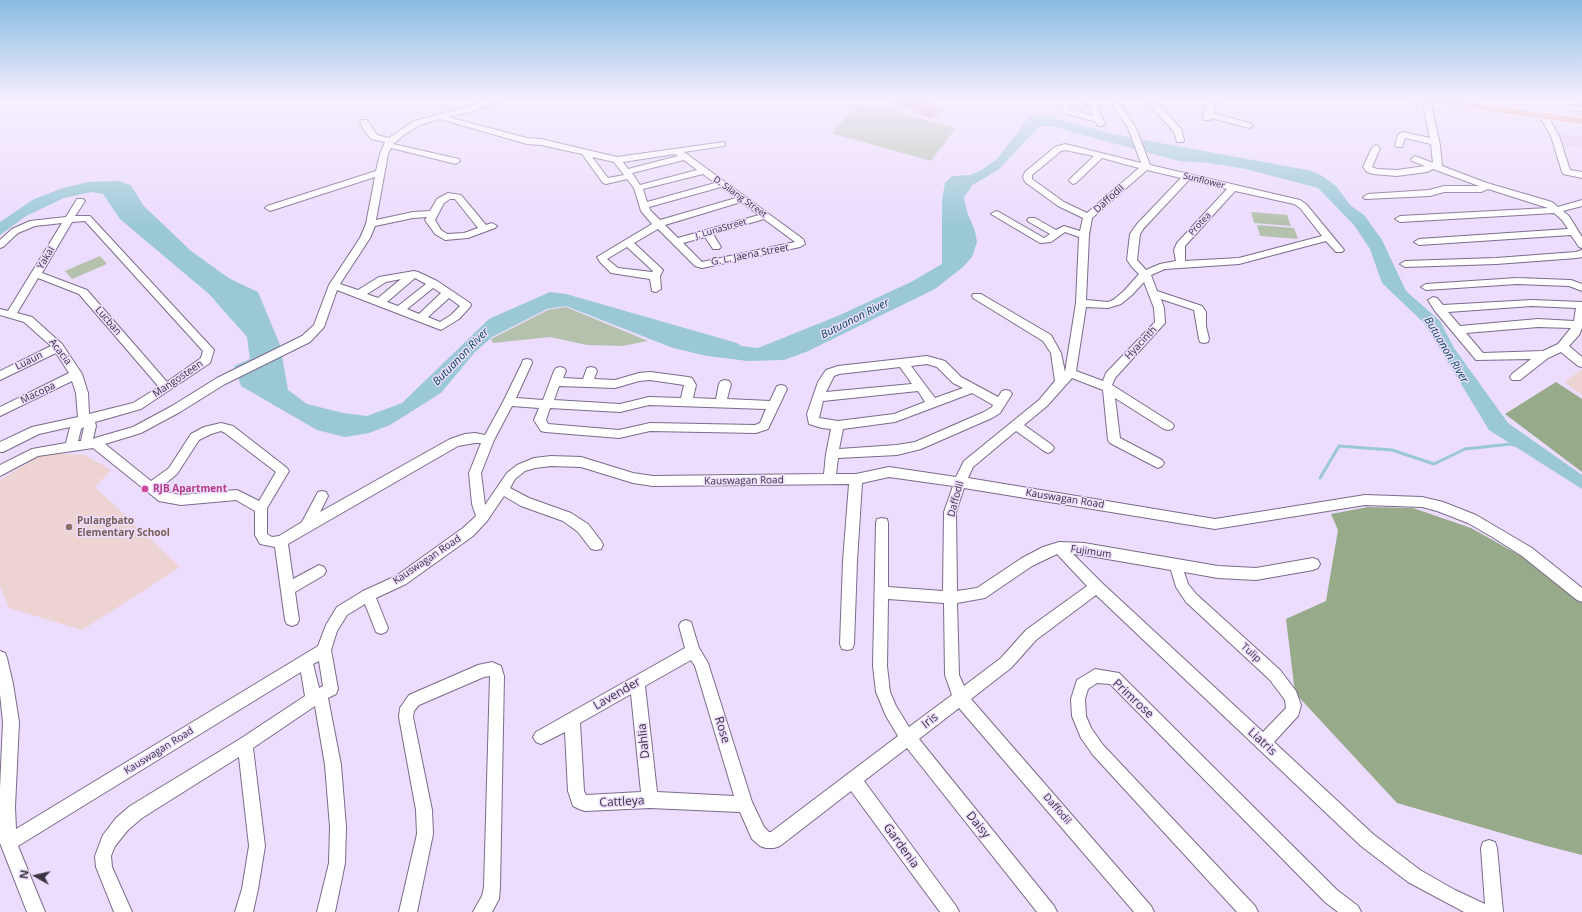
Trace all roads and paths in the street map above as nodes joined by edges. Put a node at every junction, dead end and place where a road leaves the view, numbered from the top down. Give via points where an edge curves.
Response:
1 (1435, 142) edge
2 (389, 143) joint
3 (543, 143) edge
4 (1139, 143) edge
5 (1557, 143) edge
6 (721, 144) dead end
7 (1376, 148) dead end
8 (677, 151) junction
9 (586, 154) junction
10 (1100, 155) junction
11 (685, 157) junction
12 (1415, 159) dead end
13 (617, 160) junction
14 (456, 161) dead end
15 (1146, 166) junction
16 (1435, 166) junction
17 (704, 171) junction
18 (379, 174) junction
19 (628, 174) junction
20 (1582, 175) edge
21 (1187, 177) junction
22 (1073, 181) dead end
23 (723, 184) junction
24 (1484, 185) junction
25 (638, 188) junction
26 (1233, 188) junction
27 (743, 199) junction
28 (80, 201) dead end
29 (1582, 203) edge
30 (1374, 204) dead end
31 (645, 205) junction
32 (685, 205) junction
33 (270, 208) dead end
34 (1558, 210) junction
35 (432, 214) junction
36 (996, 214) dead end
37 (766, 216) junction
38 (1088, 217) junction
39 (1400, 219) dead end
40 (69, 220) junction
41 (1032, 220) dead end
42 (371, 224) junction
43 (658, 225) junction
44 (1574, 232) junction
45 (707, 233) junction
46 (1056, 233) junction
47 (1084, 235) junction
48 (1329, 237) junction
49 (628, 242) junction
50 (675, 242) junction
51 (1419, 242) dead end
52 (800, 244) joint
53 (0, 245) edge
54 (1582, 245) edge
55 (716, 247) dead end
56 (1339, 250) dead end
57 (1582, 253) edge
58 (1181, 264) junction
59 (1405, 264) dead end
60 (36, 274) junction
61 (414, 274) junction
62 (1145, 274) junction
63 (655, 276) junction
64 (433, 283) junction
65 (334, 285) junction
66 (1426, 287) dead end
67 (1582, 288) edge
68 (656, 289) dead end
69 (448, 293) junction
70 (1154, 293) junction
71 (359, 294) junction
72 (977, 296) dead end
73 (380, 302) junction
74 (1081, 303) junction
75 (1582, 306) edge
76 (400, 310) junction
77 (5, 313) edge
78 (420, 318) junction
79 (1578, 325) junction
80 (1458, 330) junction
81 (1204, 339) dead end
82 (58, 347) junction
83 (1562, 347) junction
84 (1544, 355) junction
85 (527, 363) dead end
86 (903, 363) junction
87 (1582, 363) edge
88 (560, 371) dead end
89 (592, 371) dead end
90 (622, 372) dead end
91 (1070, 373) junction
92 (76, 374) junction
93 (0, 376) edge
94 (1516, 377) dead end
95 (556, 382) junction
96 (1061, 382) junction
97 (587, 383) junction
98 (619, 383) junction
99 (725, 384) dead end
100 (920, 387) junction
101 (166, 388) junction
102 (973, 388) junction
103 (1107, 388) junction
104 (781, 389) dead end
105 (820, 397) junction
106 (509, 402) junction
107 (686, 402) junction
108 (721, 403) junction
109 (547, 404) junction
110 (933, 404) junction
111 (774, 405) junction
112 (0, 412) edge
113 (84, 420) junction
114 (838, 426) junction
115 (1017, 426) junction
116 (1168, 426) dead end
117 (488, 440) junction
118 (90, 443) junction
119 (71, 446) junction
120 (0, 447) edge
121 (1048, 448) dead end
122 (832, 454) junction
123 (1158, 463) dead end
124 (0, 471) edge
125 (830, 479) junction
126 (856, 479) junction
127 (960, 482) junction
128 (151, 488) junction
129 (501, 489) junction
130 (322, 496) dead end
131 (261, 508) junction
132 (483, 517) junction
133 (882, 523) dead end
134 (307, 526) junction
135 (281, 541) junction
136 (596, 545) dead end
137 (1059, 548) junction
138 (1313, 564) dead end
139 (1177, 565) junction
140 (319, 572) dead end
141 (1097, 587) junction
142 (288, 589) junction
143 (881, 592) junction
144 (368, 595) junction
145 (1582, 596) edge
146 (950, 598) junction
147 (292, 620) dead end
148 (686, 626) dead end
149 (381, 628) dead end
150 (847, 644) dead end
151 (324, 650) junction
152 (693, 651) junction
153 (0, 658) edge
154 (305, 661) junction
155 (637, 683) junction
156 (316, 697) junction
157 (961, 698) junction
158 (572, 720) junction
159 (541, 738) dead end
160 (908, 738) junction
161 (1262, 742) junction
162 (245, 744) junction
163 (853, 780) junction
164 (650, 800) junction
165 (745, 804) junction
166 (758, 832) joint
167 (8, 843) junction
168 (1489, 848) dead end
169 (36, 912) edge
170 (123, 912) edge
171 (244, 912) edge
172 (326, 912) edge
173 (408, 912) edge
174 (482, 912) edge
175 (950, 912) edge
176 (1048, 912) edge
177 (1145, 912) edge
178 (1249, 912) edge
179 (1352, 912) edge
180 (1483, 912) edge
181 (1494, 912) edge

1 - 16 street
2 - 14 street
2 - 18 street
3 - 9 street
4 - 15 street
5 - 20 street via 1566,172
6 - 8 street
7 - 16 street via 1367,167 1376,172 1397,173
8 - 11 street, D. Silang Street
8 - 13 street
9 - 13 street
9 - 19 street via 606,180
10 - 15 street, Sunflower
10 - 22 street
10 - 38 street, Sunflower via 1065,147 1058,149 1027,177 1061,204
11 - 17 street, D. Silang Street
11 - 19 street
12 - 16 street
13 - 19 street
15 - 21 street, Sunflower
15 - 38 street, Daffodil
16 - 24 street
17 - 23 street, D. Silang Street
17 - 25 street
18 - 33 street
18 - 42 street
19 - 25 street
21 - 26 street, Sunflower
21 - 62 street, Hyacinth via 1135,234 1132,260
23 - 27 street, D. Silang Street
23 - 32 street
24 - 30 street via 1481,189 1444,189 1430,193 1368,197
24 - 34 street via 1542,200
25 - 31 street
26 - 48 street, Sunflower via 1297,202
26 - 58 street, Protea via 1180,245
27 - 32 street
27 - 37 street, D. Silang Street
28 - 40 street, Yakal
29 - 34 street
31 - 32 street
31 - 43 street via 646,211
32 - 43 street
34 - 39 street
34 - 44 street
35 - 35 street via 440,200 448,196 458,197 488,228 465,236 445,237 431,224
35 - 42 street via 413,214
36 - 46 street via 1043,241
37 - 45 street, J. LunaStreet
37 - 52 street, D. Silang Street via 800,241
38 - 47 street, Daffodil
40 - 53 street via 33,223 15,231
40 - 60 street, Yakal
40 - 101 street, Mangosteen via 87,218 209,350 206,360
41 - 46 street
42 - 65 street via 356,253
43 - 49 street
43 - 50 street
44 - 51 street
44 - 54 street
45 - 50 street, J. LunaStreet
45 - 55 street
46 - 47 street via 1064,229
47 - 74 street, Daffodil
48 - 56 street, Sunflower
48 - 58 street via 1239,261
49 - 63 street via 658,270
49 - 63 street via 602,257 615,271
50 - 52 street, G. L. Jaena Street via 699,265
57 - 59 street
58 - 62 street via 1163,266
60 - 77 street, Yakal
60 - 101 street, Lucban via 83,292
61 - 64 street
61 - 71 street via 383,279
61 - 73 street
62 - 70 street, Hyacinth
62 - 74 street via 1128,294 1116,302 1108,305
63 - 68 street
64 - 69 street
64 - 76 street
65 - 71 street
65 - 118 street via 319,327 306,339 221,381 137,430
66 - 67 street via 1517,281 1572,283
69 - 78 street
69 - 78 street via 466,305 455,317 441,326
70 - 81 street via 1198,308 1201,312
70 - 103 street, Hyacinth via 1160,323 1110,376
71 - 73 street
72 - 96 street via 1047,338 1056,353
73 - 76 street
74 - 91 street, Daffodil
75 - 79 street
75 - 80 street via 1532,303 1436,305
76 - 78 street
77 - 82 street, Acacia via 28,319
79 - 80 street via 1538,324
79 - 83 street
80 - 84 street via 1480,357
82 - 92 street, Acacia
82 - 93 street, Luaun
83 - 84 street
83 - 87 street
84 - 94 street
85 - 106 street
86 - 100 street
86 - 102 street via 934,361 941,364 957,380
86 - 105 street via 830,373 824,382
88 - 95 street
89 - 97 street
90 - 98 street
91 - 96 street, Daffodil
91 - 103 street
92 - 112 street, Macopa
92 - 113 street, Acacia via 82,393
95 - 97 street
95 - 109 street
96 - 115 street, Daffodil via 1043,403
97 - 98 street
98 - 107 street via 650,376 688,381 690,384
99 - 108 street
100 - 105 street
100 - 110 street
101 - 113 street, Mangosteen via 137,406
102 - 110 street
102 - 122 street via 1003,399 996,410 988,416 917,446 897,450
103 - 116 street
103 - 123 street via 1114,440
104 - 111 street
105 - 114 street via 812,414 813,421
106 - 109 street
106 - 117 street
107 - 108 street
107 - 109 street via 649,401 620,408
108 - 111 street
109 - 111 street via 540,420 545,428 619,434 650,427 756,429 764,426
110 - 114 street via 895,418
113 - 118 street, Acacia via 90,423
113 - 119 street via 76,427
113 - 120 street, Mangosteen via 36,430
114 - 122 street
115 - 121 street
115 - 127 street, Daffodil via 968,464
117 - 132 street via 476,473 478,504
117 - 134 street via 475,438 454,442
118 - 119 street
118 - 128 street
119 - 124 street via 36,452
122 - 125 street
125 - 126 street, Kauswagan Road
125 - 129 street, Kauswagan Road via 653,481 633,478 581,462 551,461 521,468
126 - 127 street, Kauswagan Road via 889,472
126 - 150 street
127 - 145 street, Kauswagan Road via 1215,524 1365,500 1422,502 1472,519 1499,534 1527,552
127 - 146 street, Daffodil via 950,512
128 - 131 street via 164,497 181,500 237,495
128 - 131 street via 180,463 195,437 208,430 222,427 229,429 282,471
129 - 132 street, Kauswagan Road
129 - 136 street via 525,502 567,517 583,528
130 - 134 street
131 - 135 street via 261,535 265,540
132 - 144 street, Kauswagan Road via 468,532 401,580
133 - 143 street, Daisy
134 - 135 street
135 - 142 street
137 - 139 street, Fujimum
137 - 141 street, Liatris
137 - 146 street, Fujimum via 1028,562 980,594
138 - 139 street, Fujimum via 1256,574 1218,572
139 - 161 street, Tulip via 1182,587 1191,598 1275,675 1291,696 1293,711
140 - 142 street
141 - 157 street, Iris via 1031,635 1006,663
141 - 161 street, Liatris
142 - 147 street
143 - 146 street, Fujimum
143 - 160 street, Daisy via 880,666 884,692 891,712
144 - 149 street
144 - 151 street, Kauswagan Road via 342,611 331,629
146 - 157 street, Daffodil via 952,675
148 - 152 street, Rose
151 - 154 street, Kauswagan Road
151 - 156 street via 331,689
152 - 155 street, Lavender
152 - 165 street, Rose via 701,663
153 - 167 street via 11,722
154 - 156 street
154 - 167 street, Kauswagan Road
155 - 158 street, Lavender
155 - 164 street, Dahlia
156 - 162 street
156 - 172 street via 333,764 338,826 337,863
157 - 160 street, Iris
157 - 177 street, Daffodil
158 - 159 street, Lavender
158 - 164 street, Cattleya via 576,791 579,800 585,803
160 - 163 street, Iris
160 - 176 street, Daisy
161 - 180 street, Liatris via 1368,840 1414,876
162 - 170 street via 136,812 108,841 103,856 104,867
162 - 171 street via 257,846
163 - 166 street, Iris via 774,840 766,840
163 - 175 street, Gardenia
164 - 165 street, Cattleya
165 - 166 street, Rose
167 - 169 street
168 - 181 street
173 - 174 street via 425,834 422,797 406,717 407,708 414,700 483,670 492,669 496,671 497,676 492,887 490,899
178 - 179 street, Primrose via 1098,750 1086,733 1079,716 1078,699 1082,685 1095,676 1114,678 1331,896

